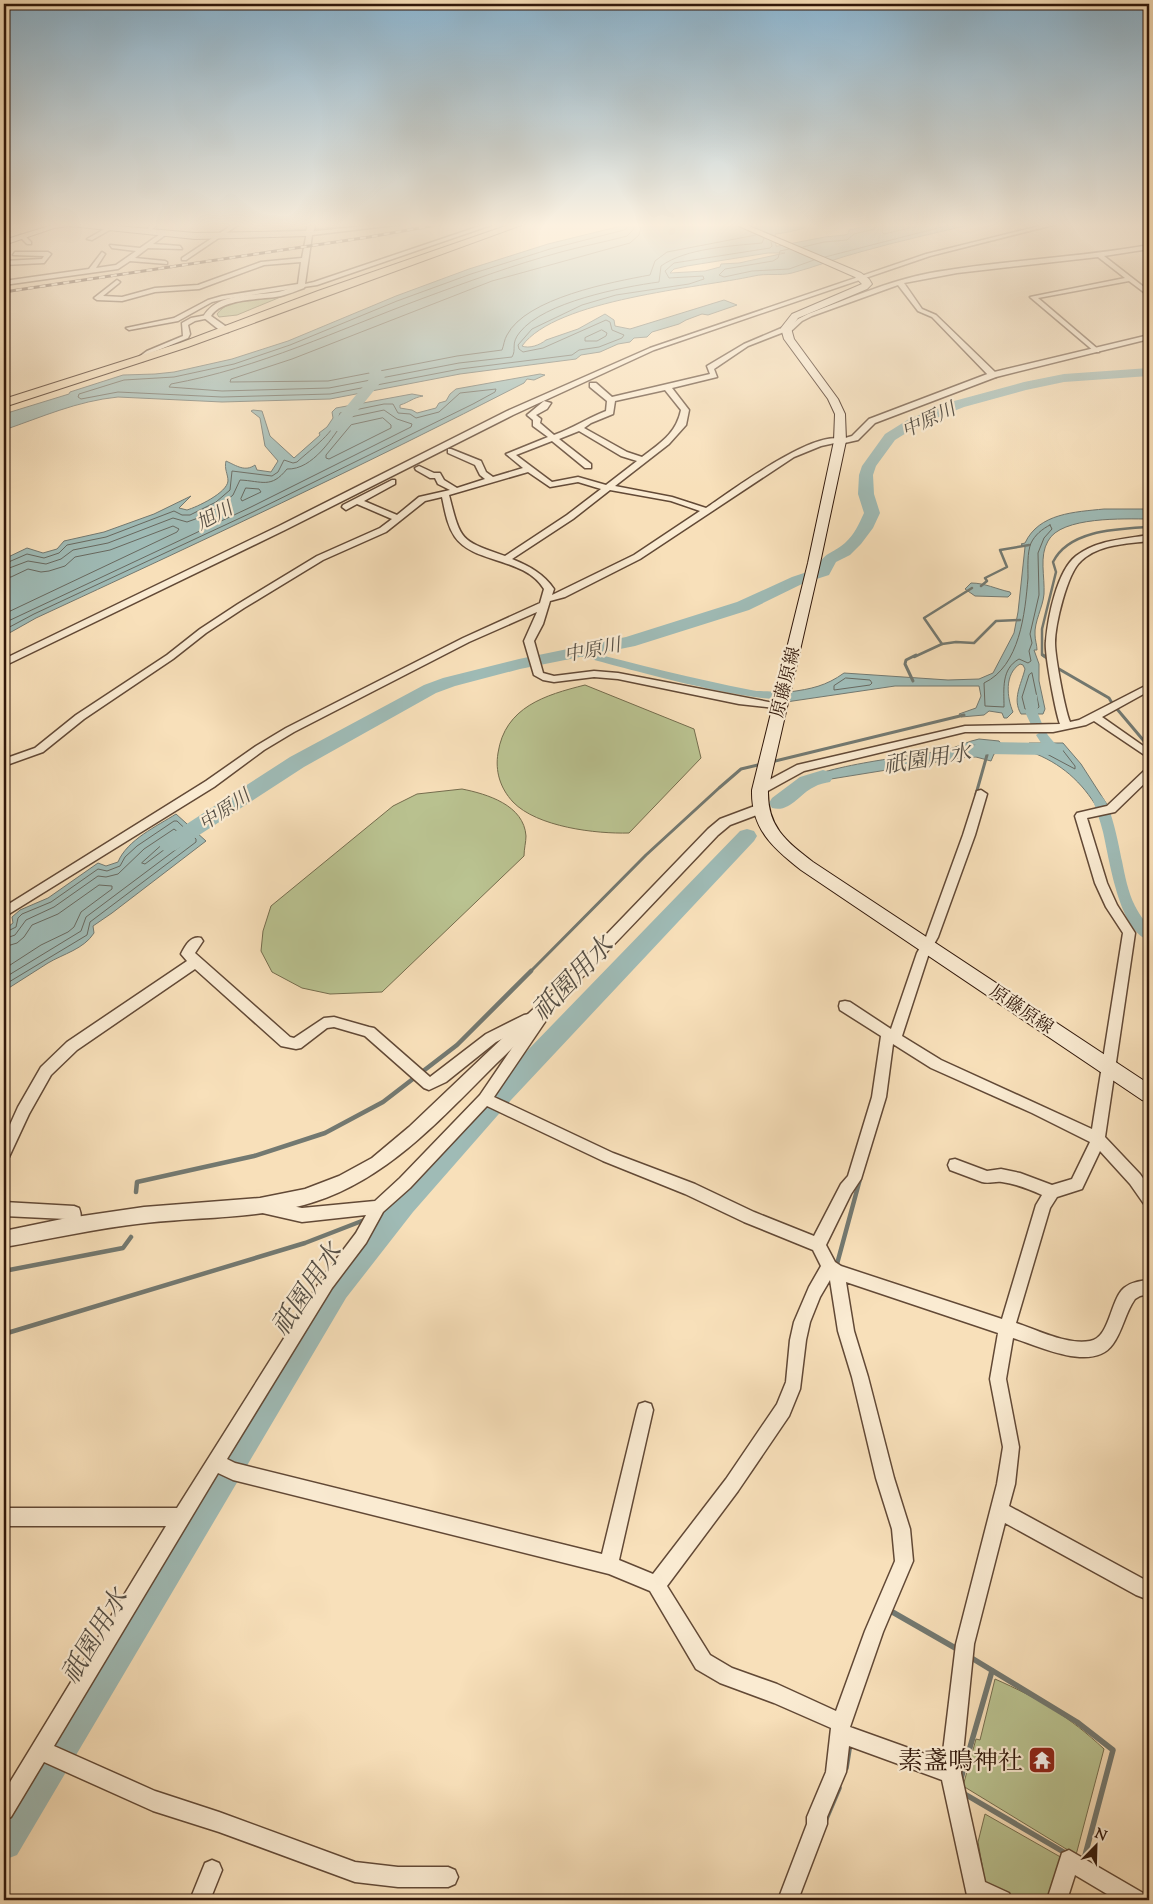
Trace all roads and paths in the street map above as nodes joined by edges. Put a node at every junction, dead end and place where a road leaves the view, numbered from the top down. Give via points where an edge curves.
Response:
1 (191, 312) edge
2 (210, 312) edge
3 (273, 312) edge
4 (277, 312) edge
5 (758, 312) edge
6 (805, 312) edge
7 (819, 312) edge
8 (924, 312) edge
9 (1049, 312) edge
10 (207, 317) junction
11 (130, 328) dead end
12 (225, 330) junction
13 (786, 331) junction
14 (1149, 337) edge
15 (1096, 351) junction
16 (140, 359) junction
17 (993, 375) junction
18 (593, 385) dead end
19 (567, 386) junction
20 (666, 386) junction
21 (610, 400) junction
22 (4, 403) edge
23 (547, 403) junction
24 (580, 428) junction
25 (554, 439) junction
26 (840, 442) junction
27 (451, 451) junction
28 (642, 460) junction
29 (588, 466) dead end
30 (419, 468) junction
31 (529, 469) junction
32 (492, 481) junction
33 (608, 487) junction
34 (456, 491) junction
35 (445, 494) junction
36 (357, 501) junction
37 (346, 506) dead end
38 (707, 511) junction
39 (399, 519) junction
40 (1149, 538) edge
41 (506, 559) junction
42 (545, 602) junction
43 (4, 663) edge
44 (1149, 687) edge
45 (781, 699) junction
46 (1094, 716) junction
47 (1066, 726) junction
48 (1149, 755) edge
49 (4, 763) edge
50 (1148, 776) edge
51 (760, 790) junction
52 (981, 794) dead end
53 (760, 809) junction
54 (4, 912) edge
55 (196, 941) dead end
56 (928, 945) junction
57 (195, 962) junction
58 (552, 1000) junction
59 (845, 1006) dead end
60 (536, 1016) junction
61 (892, 1035) junction
62 (1108, 1066) junction
63 (1149, 1094) edge
64 (491, 1101) junction
65 (1098, 1139) junction
66 (4, 1153) edge
67 (955, 1165) dead end
68 (1052, 1192) junction
69 (1149, 1199) edge
70 (260, 1206) junction
71 (4, 1209) edge
72 (373, 1215) junction
73 (73, 1226) junction
74 (4, 1239) edge
75 (818, 1245) junction
76 (833, 1270) junction
77 (1149, 1286) edge
78 (1007, 1326) junction
79 (645, 1410) dead end
80 (223, 1466) junction
81 (1000, 1511) junction
82 (4, 1517) edge
83 (181, 1517) junction
84 (609, 1564) junction
85 (656, 1585) junction
86 (1149, 1591) edge
87 (845, 1732) junction
88 (49, 1754) junction
89 (951, 1773) junction
90 (4, 1810) edge
91 (212, 1870) dead end
92 (448, 1878) dead end
93 (977, 1894) edge
94 (200, 1900) edge
95 (788, 1900) edge
96 (1002, 1900) edge
97 (1057, 1900) edge
98 (1136, 1900) edge

1 - 11 street via 176,320
2 - 10 street
3 - 12 main road
4 - 12 main road
5 - 19 street via 652,349
6 - 13 main road via 795,316
7 - 13 street
8 - 17 street via 934,316
9 - 15 street
10 - 12 street
10 - 16 street via 187,322 184,324 186,337
12 - 16 main road
13 - 20 street via 736,350 710,368 714,375
13 - 26 main road, 原藤原線 via 838,407
14 - 15 street
15 - 17 street
16 - 22 main road
17 - 26 street via 872,421 855,438
18 - 21 street
19 - 23 street
19 - 43 street
20 - 21 street
20 - 28 street via 685,410 685,417 682,425
21 - 24 street via 610,412
23 - 25 street via 532,415 540,429
23 - 27 street
24 - 25 street
24 - 28 street via 624,454
25 - 29 street
25 - 31 street via 510,454
26 - 38 street via 819,444 791,455
26 - 45 main road, 原藤原線
27 - 30 street
27 - 32 street via 478,463
28 - 33 street
30 - 34 street via 437,475 441,482
30 - 36 street
31 - 32 street
31 - 33 street via 550,485 579,478
32 - 34 street
33 - 38 street via 687,502
33 - 41 street
34 - 35 street
35 - 39 street via 422,499
35 - 41 street via 461,540 468,546
36 - 37 street
36 - 39 street
38 - 42 street via 637,557
39 - 49 street via 383,530 298,570 203,631 80,717 39,750
40 - 47 street via 1099,546 1078,559 1067,573 1050,643
41 - 42 street via 545,581 549,589
42 - 45 street via 529,641 539,675 545,679 600,674 634,678 729,699
42 - 54 street via 290,730 210,784
44 - 46 street
45 - 51 main road, 原藤原線
46 - 47 street
46 - 48 street
47 - 51 street via 1053,729 965,729 801,768
50 - 62 street via 1104,812 1081,816 1102,883 1128,933
51 - 53 main road, 原藤原線
52 - 56 street
53 - 56 main road, 原藤原線 via 768,832 785,849
53 - 58 street via 726,822 712,832
55 - 57 street via 187,954
56 - 61 street
56 - 62 main road, 原藤原線
57 - 60 street via 286,1042 296,1044 324,1022 369,1032 430,1084 491,1038
57 - 66 street via 72,1046 46,1072
58 - 60 street
58 - 64 street
59 - 61 street
60 - 70 street via 415,1132 378,1163 344,1182 305,1197
61 - 65 street via 936,1064
61 - 75 street via 879,1097 854,1180 846,1189
62 - 63 main road, 原藤原線
62 - 65 street
64 - 72 street
64 - 75 street via 608,1157
65 - 68 street via 1077,1184
65 - 69 street
67 - 68 street via 987,1177 992,1174 1022,1180
68 - 78 street via 1043,1204
70 - 72 street via 302,1215
70 - 73 street via 144,1215
71 - 73 street via 74,1213
72 - 80 street via 327,1283
73 - 74 street
75 - 76 street
76 - 78 street
76 - 85 street via 818,1286 801,1328 790,1396 772,1428 711,1515
76 - 87 street via 846,1331 901,1529 904,1561 874,1632
77 - 78 street via 1141,1286 1129,1293 1120,1306 1110,1338 1097,1348 1071,1349
78 - 81 street via 998,1379 1011,1447
79 - 84 street
80 - 83 street
80 - 84 street
81 - 86 street
81 - 89 street via 965,1644
82 - 83 street
83 - 88 street
84 - 85 street
85 - 87 street via 703,1662 727,1676 777,1694
87 - 89 street
87 - 95 street via 836,1772
88 - 90 street
88 - 92 street via 153,1801 355,1872
89 - 93 street
91 - 94 street
93 - 96 street
97 - 98 street via 1069,1860

